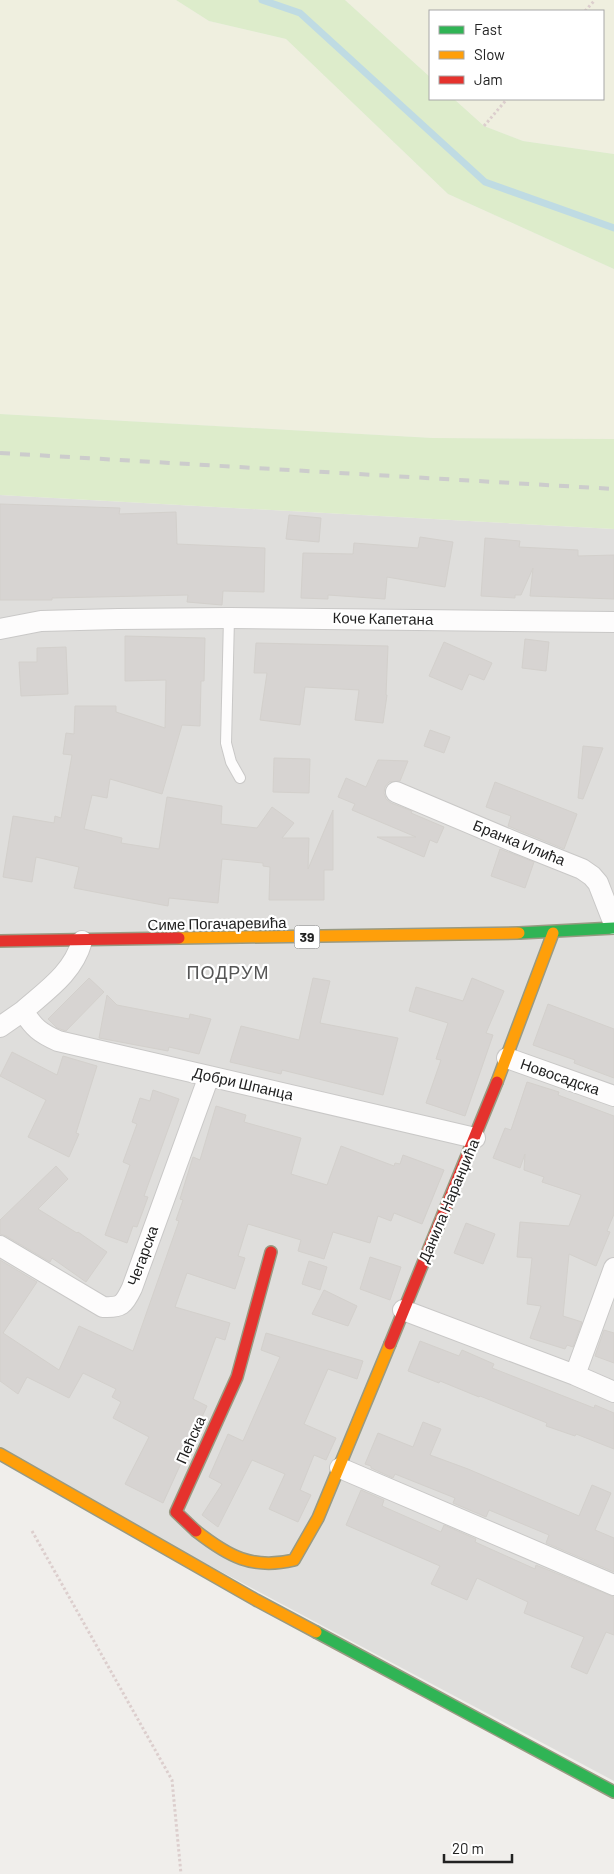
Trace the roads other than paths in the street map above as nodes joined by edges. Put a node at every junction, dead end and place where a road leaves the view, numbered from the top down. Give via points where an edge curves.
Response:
1 (229, 618) junction
2 (614, 622) edge
3 (0, 629) edge
4 (240, 778) dead end
5 (396, 792) dead end
6 (614, 924) edge
7 (614, 928) edge
8 (553, 933) junction
9 (0, 941) edge
10 (82, 941) junction
11 (23, 1011) junction
12 (0, 1027) edge
13 (507, 1058) junction
14 (209, 1076) junction
15 (614, 1096) edge
16 (475, 1138) junction
17 (0, 1246) edge
18 (271, 1252) dead end
19 (614, 1268) edge
20 (403, 1310) junction
21 (574, 1375) junction
22 (614, 1392) edge
23 (0, 1454) edge
24 (340, 1468) junction
25 (294, 1560) joint
26 (614, 1584) edge
27 (614, 1792) edge

1 - 2 street, Коче Капетана
1 - 3 street, Коче Капетана via 41,621
1 - 4 lane via 226,743
5 - 6 street, Бранка Илића via 582,869 598,883
7 - 8 main road, Симе Погачаревића / 39
8 - 10 main road, Симе Погачаревића / 39
8 - 13 main road, Данила Наранџића
9 - 10 main road, Симе Погачаревића / 39
10 - 11 street via 75,960 62,978
11 - 12 street
11 - 14 street, Добри Шпанца via 41,1034 58,1041
13 - 15 street, Новосадска
13 - 16 main road, Данила Наранџића
14 - 16 street, Добри Шпанца
14 - 17 street, Чегарска via 126,1302 116,1308 102,1307
16 - 20 main road, Данила Наранџића
18 - 25 main road, Пећска via 237,1377 176,1512 201,1535 244,1560 280,1564
19 - 21 street
20 - 21 street
20 - 24 main road, Данила Наранџића
21 - 22 street
23 - 27 main road via 256,1600
24 - 25 main road, Данила Наранџића via 318,1518
24 - 26 street

